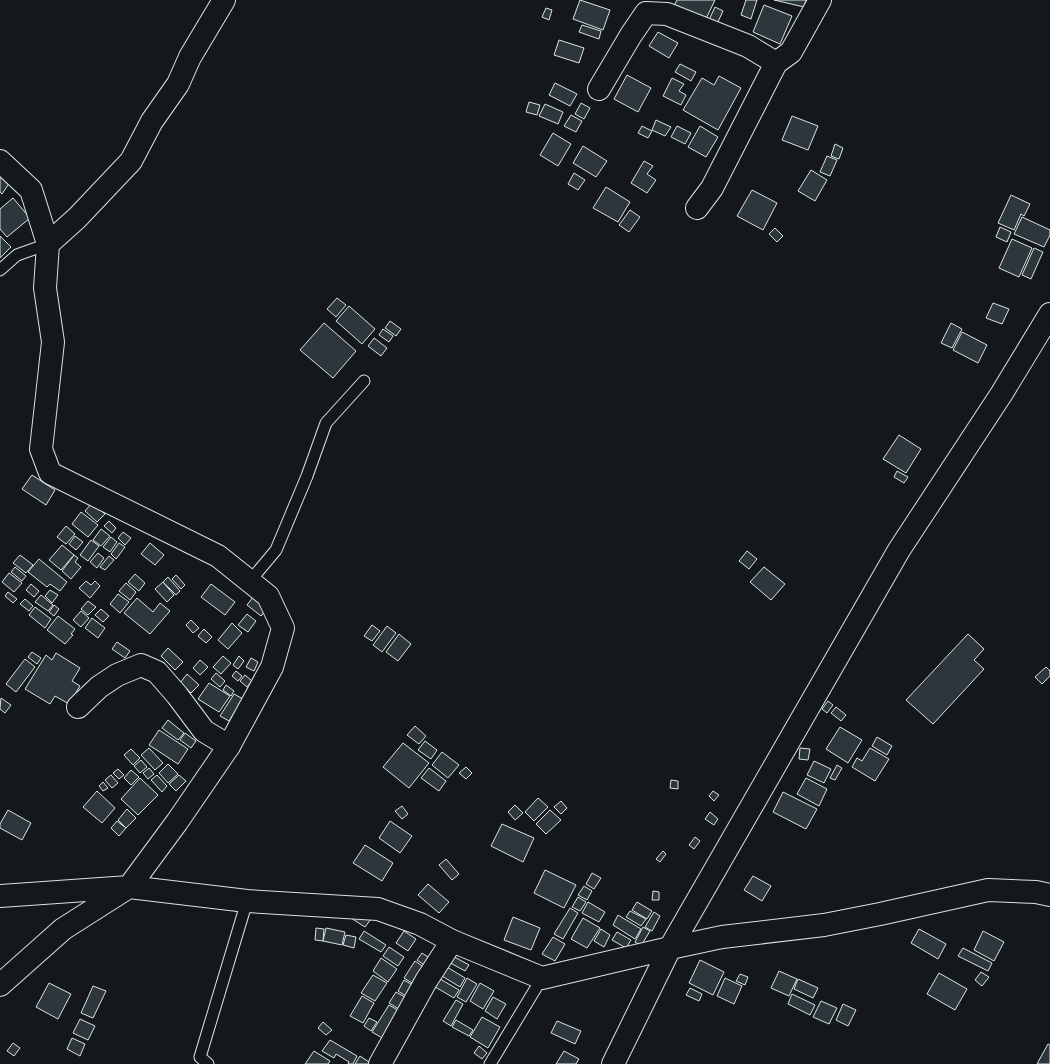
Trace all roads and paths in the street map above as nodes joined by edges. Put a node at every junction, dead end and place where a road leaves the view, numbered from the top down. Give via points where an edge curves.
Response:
1 (224, 0) edge
2 (820, 0) edge
3 (776, 63) junction
4 (599, 89) dead end
5 (0, 161) edge
6 (697, 208) dead end
7 (48, 244) junction
8 (0, 270) edge
9 (1050, 314) edge
10 (364, 381) dead end
11 (250, 581) junction
12 (78, 707) dead end
13 (229, 746) junction
14 (129, 888) junction
15 (1050, 895) edge
16 (0, 896) edge
17 (247, 901) junction
18 (452, 941) junction
19 (670, 948) junction
20 (542, 978) junction
21 (0, 985) edge
22 (208, 1064) edge
23 (380, 1064) edge
24 (490, 1064) edge
25 (613, 1064) edge

1 - 7 street via 190,57 178,84 152,121 131,161 77,218
2 - 3 street via 791,52
3 - 4 street via 748,46 667,14 646,13
3 - 6 street via 712,188
5 - 7 street via 31,190
7 - 8 lane via 17,255
7 - 11 street via 45,288 53,342 41,449 50,472 218,556
9 - 19 street via 1002,393 899,550
10 - 11 lane via 326,423 276,550
11 - 13 street via 268,596 283,628 272,667
12 - 13 street via 99,687 118,675 141,666 156,672 204,731
13 - 14 street
14 - 16 street
14 - 17 street
14 - 21 street via 63,930
15 - 19 street via 988,890 838,922 722,937
17 - 18 street via 378,909 420,924
17 - 22 lane via 200,1057
18 - 20 street
18 - 23 street via 426,981
19 - 20 street
19 - 25 street
20 - 24 lane

